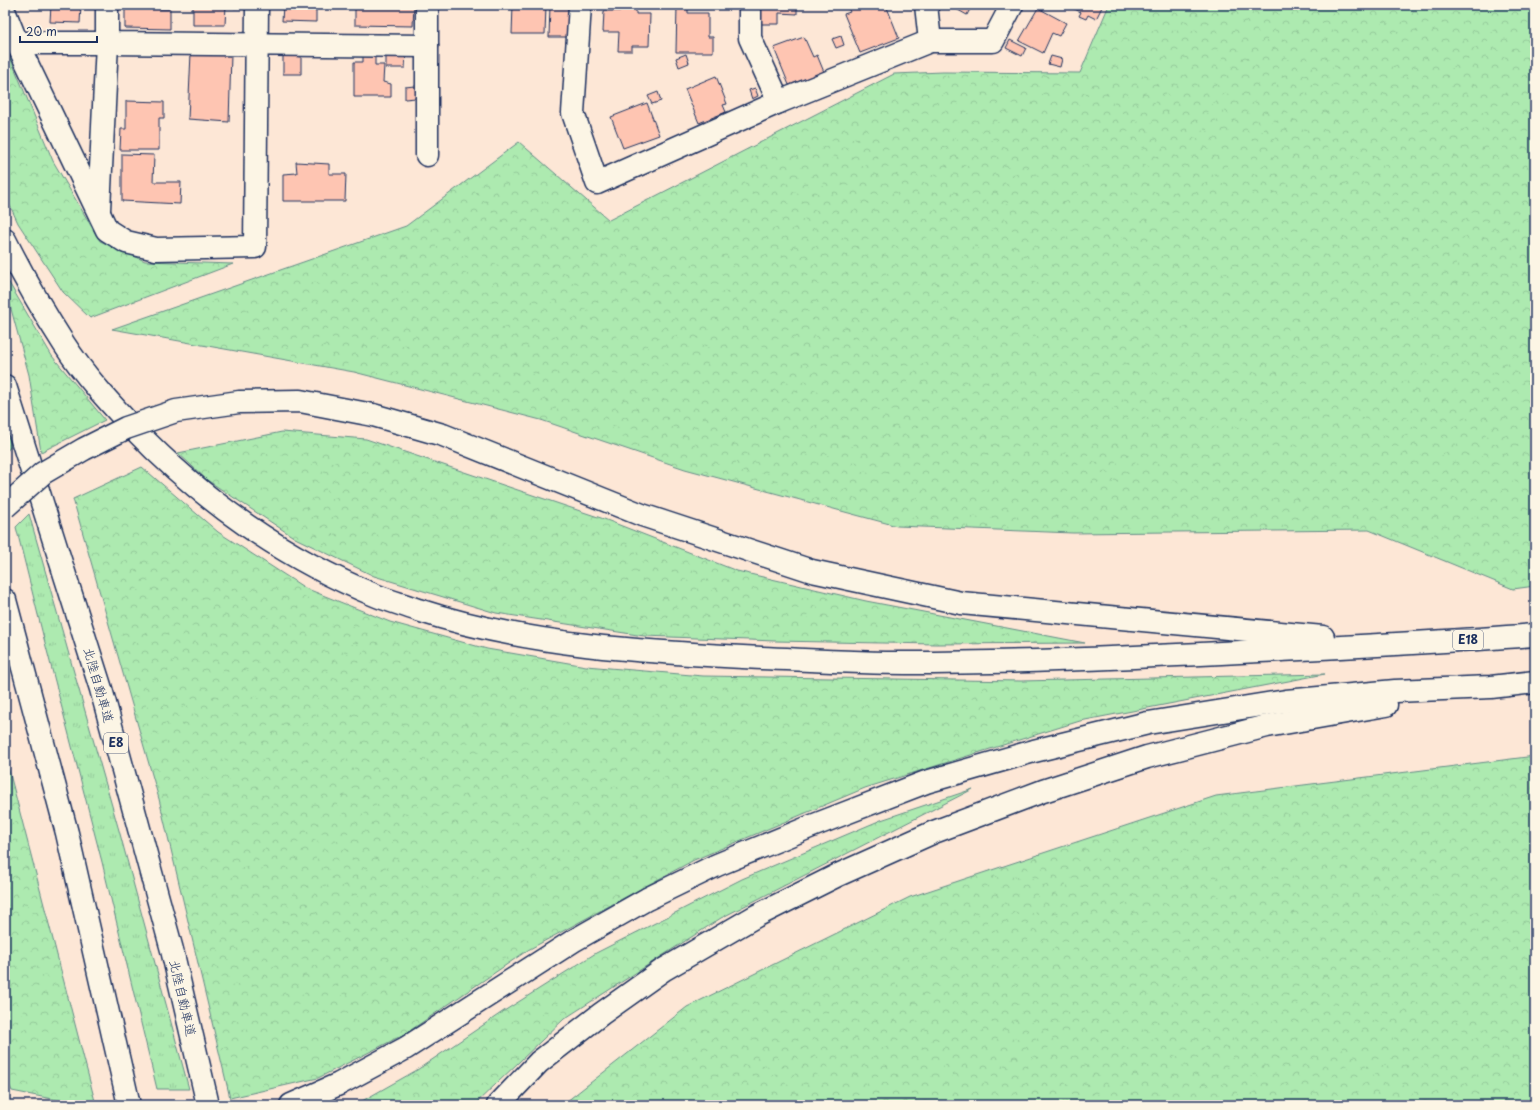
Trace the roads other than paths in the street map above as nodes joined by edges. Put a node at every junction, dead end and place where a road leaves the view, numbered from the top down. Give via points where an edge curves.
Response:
1 (107, 5) edge
2 (257, 5) edge
3 (427, 5) edge
4 (580, 5) edge
5 (750, 5) edge
6 (926, 5) edge
7 (1012, 5) edge
8 (5, 13) edge
9 (930, 41) junction
10 (17, 43) junction
11 (107, 43) junction
12 (256, 45) junction
13 (427, 46) junction
14 (780, 102) junction
15 (427, 155) dead end
16 (99, 213) junction
17 (5, 240) edge
18 (5, 386) edge
19 (5, 507) edge
20 (5, 600) edge
21 (1535, 635) edge
22 (1402, 645) junction
23 (1535, 682) edge
24 (1491, 686) junction
25 (129, 1105) edge
26 (208, 1105) edge
27 (291, 1105) edge
28 (498, 1105) edge

1 - 11 main road
2 - 12 main road
3 - 13 main road
4 - 14 main road via 574,112 598,183
5 - 14 main road via 750,38
6 - 9 main road
7 - 9 main road via 993,41
8 - 10 main road
9 - 14 main road
10 - 11 main road
10 - 16 main road
11 - 12 main road
11 - 16 main road
12 - 13 main road
12 - 16 main road via 255,247 156,249 126,242 107,230
13 - 15 main road
17 - 22 main road via 22,275 65,346 106,400 163,458 214,502 269,541 327,574 379,597 443,618 512,634 585,645 670,653 904,663 1097,659
18 - 26 main road, 北陸自動車道 / E8 via 101,689 172,950
19 - 22 main road, bridge via 43,473 84,448 126,428 176,411 239,402 300,402 373,415 443,435 642,515 812,571 961,603
20 - 25 main road via 67,833
21 - 22 main road, E18
23 - 24 main road
24 - 27 main road via 1395,691 1286,701 1148,723 1034,751 926,782 717,865 648,899 573,940 406,1048 339,1084
24 - 28 main road via 1267,726 1147,757 1043,791 934,832 763,912 663,970 539,1062

